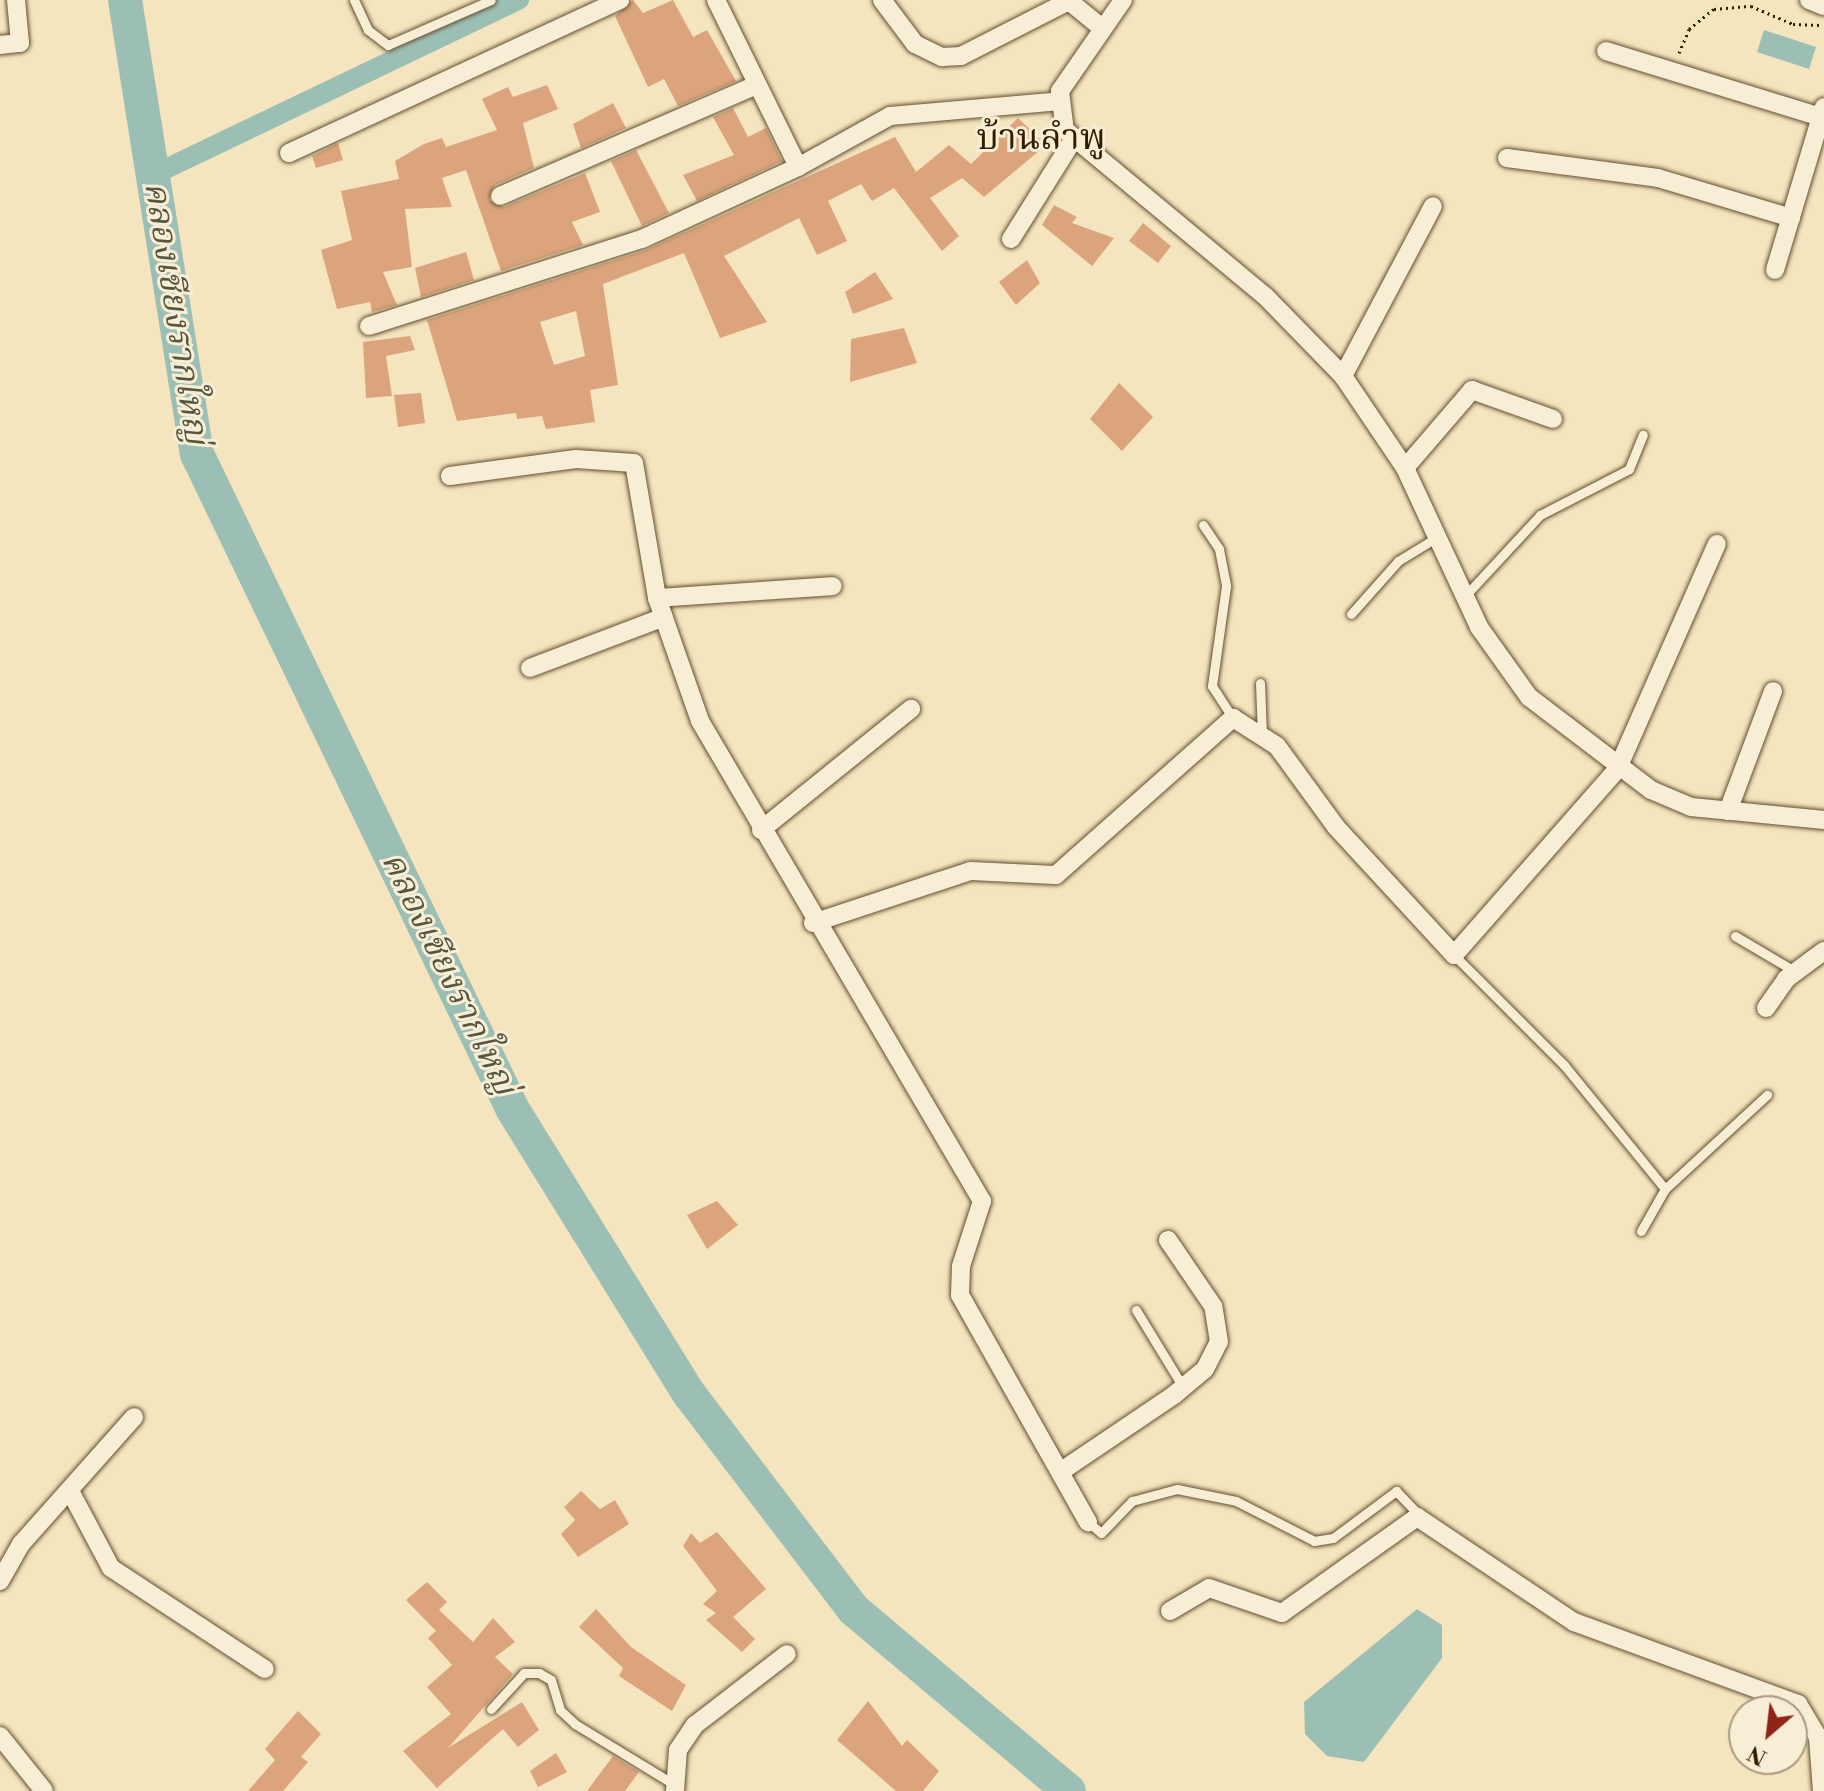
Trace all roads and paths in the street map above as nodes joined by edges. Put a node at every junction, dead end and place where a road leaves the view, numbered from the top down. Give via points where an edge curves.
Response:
1 (16, 0) edge
2 (354, 0) edge
3 (491, 0) edge
4 (620, 0) edge
5 (716, 0) edge
6 (882, 0) edge
7 (1069, 0) edge
8 (1123, 0) edge
9 (1809, 0) edge
10 (1824, 6) edge
11 (1824, 24) edge
12 (1102, 28) junction
13 (0, 45) edge
14 (1606, 51) dead end
15 (1675, 72) junction
16 (756, 85) junction
17 (1060, 101) junction
18 (1823, 114) edge
19 (1073, 140) junction
20 (289, 153) dead end
21 (1507, 158) dead end
22 (798, 167) junction
23 (500, 196) dead end
24 (1433, 206) dead end
25 (1791, 218) junction
26 (1011, 239) dead end
27 (1775, 270) dead end
28 (369, 326) dead end
29 (1343, 376) junction
30 (1553, 419) dead end
31 (1643, 435) dead end
32 (1405, 468) junction
33 (450, 476) dead end
34 (1203, 525) dead end
35 (1439, 536) junction
36 (1717, 544) dead end
37 (833, 586) dead end
38 (1465, 596) junction
39 (657, 598) junction
40 (1351, 614) dead end
41 (664, 617) junction
42 (530, 668) dead end
43 (1260, 683) dead end
44 (1773, 691) dead end
45 (911, 709) dead end
46 (1233, 718) junction
47 (1262, 734) junction
48 (1618, 768) junction
49 (1728, 811) junction
50 (1824, 820) edge
51 (761, 830) junction
52 (813, 923) junction
53 (1735, 936) dead end
54 (1824, 951) edge
55 (1454, 955) junction
56 (1796, 972) junction
57 (1766, 1008) dead end
58 (1767, 1095) dead end
59 (1663, 1188) junction
60 (1641, 1231) dead end
61 (1168, 1240) dead end
62 (1136, 1310) dead end
63 (1183, 1387) junction
64 (134, 1417) dead end
65 (1060, 1472) junction
66 (70, 1491) junction
67 (1424, 1521) junction
68 (1088, 1522) joint
69 (0, 1581) edge
70 (1170, 1611) dead end
71 (787, 1654) dead end
72 (265, 1669) dead end
73 (491, 1709) dead end
74 (0, 1736) edge
75 (675, 1788) edge
76 (44, 1791) edge
77 (1822, 1791) edge

1 - 13 street via 20,43
2 - 3 lane via 368,30 388,45
4 - 20 street
5 - 16 street
6 - 7 street via 915,44 942,57 961,56
7 - 12 street
8 - 12 street
9 - 10 street
11 - 15 path via 1793,24 1751,6 1714,9 1689,29
12 - 17 street via 1067,77
14 - 15 street
15 - 18 street
16 - 22 street
16 - 23 street
17 - 19 street
17 - 22 street via 890,116
18 - 25 street
19 - 26 street
19 - 29 street via 1260,292
21 - 25 street via 1658,178
22 - 28 street via 642,239
24 - 29 street
25 - 27 street
29 - 32 street
30 - 32 street via 1472,390
31 - 38 lane via 1629,469 1540,515
32 - 35 street
33 - 39 street via 629,458
34 - 46 lane via 1219,549 1226,586 1212,686
35 - 38 street
35 - 40 lane via 1398,561
36 - 48 street
37 - 39 street
38 - 48 street via 1529,697
39 - 41 street
41 - 42 street
41 - 51 street via 700,721
43 - 47 lane
44 - 49 street
45 - 51 street
46 - 47 street
46 - 52 street via 1056,875 970,871
47 - 55 street
48 - 49 street via 1691,807
48 - 55 street
49 - 50 street
51 - 52 street
52 - 65 street via 982,1201 961,1266 960,1295
53 - 56 lane
54 - 56 street
55 - 59 lane via 1564,1065
56 - 57 street
58 - 59 lane
59 - 60 lane
61 - 63 street via 1213,1306 1219,1342
62 - 63 lane
63 - 65 street
64 - 66 street
65 - 68 street
66 - 69 street via 21,1544
66 - 72 street via 111,1568
67 - 68 lane via 1401,1491 1384,1496 1333,1538 1314,1541 1236,1501 1177,1489 1132,1501 1101,1533
67 - 70 street via 1409,1518 1282,1613 1209,1588
67 - 77 street via 1574,1622 1798,1704 1818,1737
71 - 75 street via 695,1725 678,1750
73 - 75 lane via 524,1673 539,1673 551,1680 560,1710 575,1724
74 - 76 street

